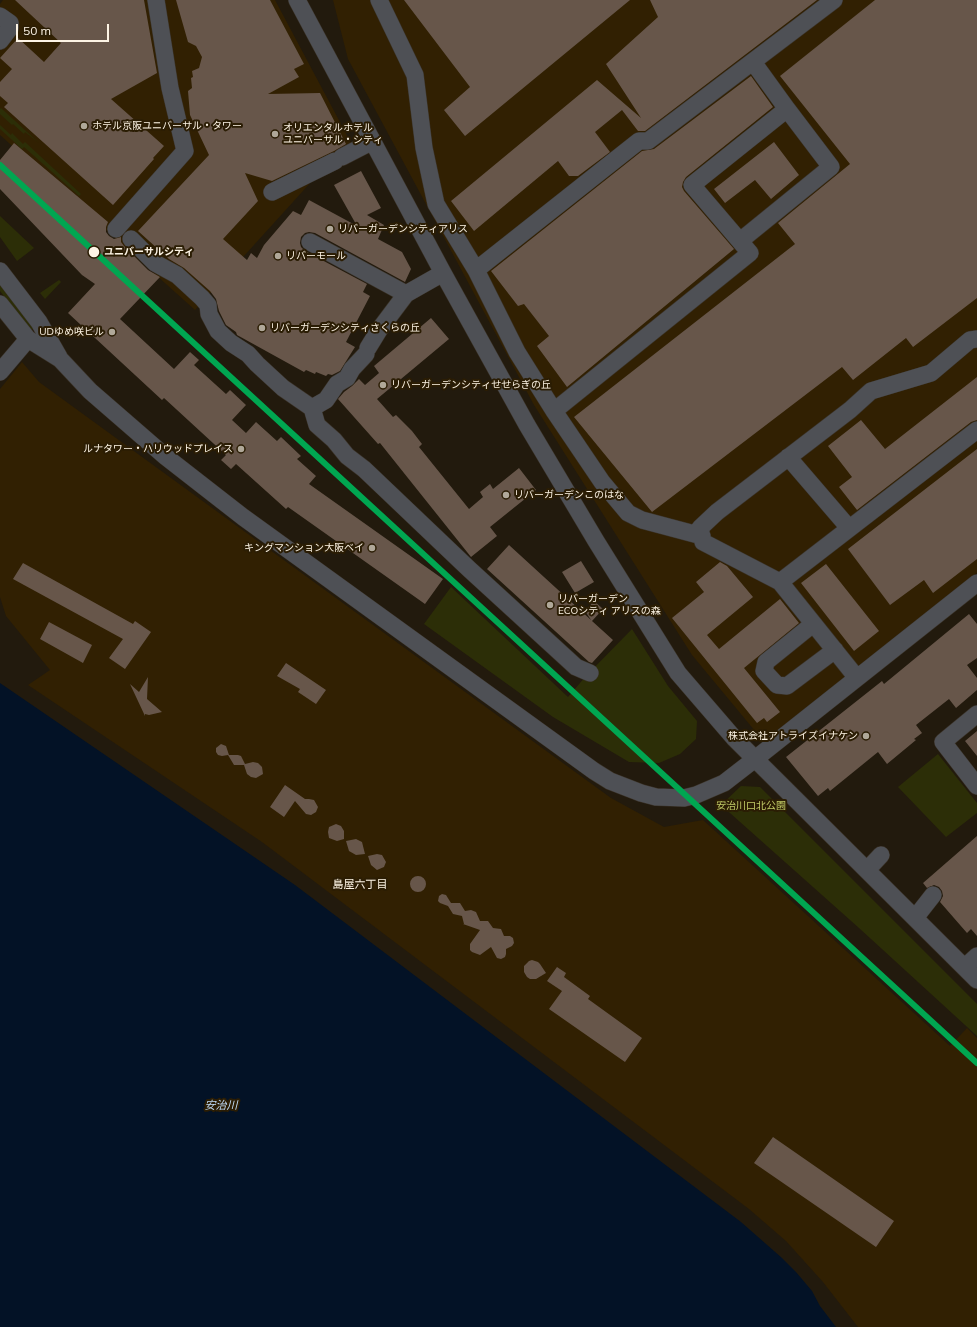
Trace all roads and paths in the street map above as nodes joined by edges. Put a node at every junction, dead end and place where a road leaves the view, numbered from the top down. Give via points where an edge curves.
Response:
1 (156, 0) edge
2 (297, 0) edge
3 (379, 0) edge
4 (834, 0) edge
5 (0, 16) edge
6 (0, 41) edge
7 (753, 62) junction
8 (788, 109) junction
9 (373, 141) junction
10 (272, 192) dead end
11 (116, 229) dead end
12 (131, 238) dead end
13 (740, 241) junction
14 (310, 242) dead end
15 (476, 270) junction
16 (0, 271) edge
17 (443, 273) junction
18 (406, 294) junction
19 (0, 304) edge
20 (28, 339) junction
21 (977, 339) edge
22 (60, 359) junction
23 (0, 372) edge
24 (312, 408) junction
25 (554, 411) junction
26 (977, 430) edge
27 (788, 458) junction
28 (849, 528) junction
29 (702, 536) junction
30 (780, 582) junction
31 (977, 583) edge
32 (814, 624) junction
33 (835, 650) junction
34 (590, 672) dead end
35 (857, 678) junction
36 (977, 714) edge
37 (755, 759) junction
38 (977, 786) edge
39 (881, 855) dead end
40 (867, 870) junction
41 (933, 895) dead end
42 (915, 918) junction
43 (977, 956) edge
44 (965, 967) junction
45 (977, 980) edge

1 - 11 street via 170,88 185,151
2 - 9 street
3 - 15 street via 416,75 424,148 436,204
4 - 7 street
5 - 6 street via 10,23 10,28
7 - 8 street
7 - 15 street via 648,141 639,141
8 - 13 street via 830,167
8 - 13 street via 692,184
9 - 10 street
9 - 17 street
12 - 24 street via 155,263 177,275 202,298 208,305 208,314 222,335 248,354 283,388
13 - 25 street via 750,253
14 - 18 street
15 - 25 street via 518,352
16 - 22 street via 39,322
17 - 18 street
17 - 37 street via 527,425 678,673
18 - 24 street via 347,378 337,384 326,400
19 - 20 street
20 - 22 street
20 - 23 street
21 - 27 street via 970,340 931,373 871,391
22 - 37 street via 90,391 166,457 243,517 594,771 641,793 656,797 684,798 724,783
24 - 34 street via 317,425 347,456 576,667
25 - 29 street via 602,482 628,513 642,520
26 - 28 street
27 - 28 street
27 - 29 street via 717,512 700,528
28 - 30 street
29 - 30 street via 703,542
30 - 32 street
31 - 35 street
32 - 33 street
32 - 33 street via 766,662 764,672 777,685 787,686
33 - 35 street
35 - 37 street
36 - 38 street via 943,742
37 - 40 street
39 - 40 street
40 - 42 street
41 - 42 street
42 - 44 street
43 - 44 street
44 - 45 street

